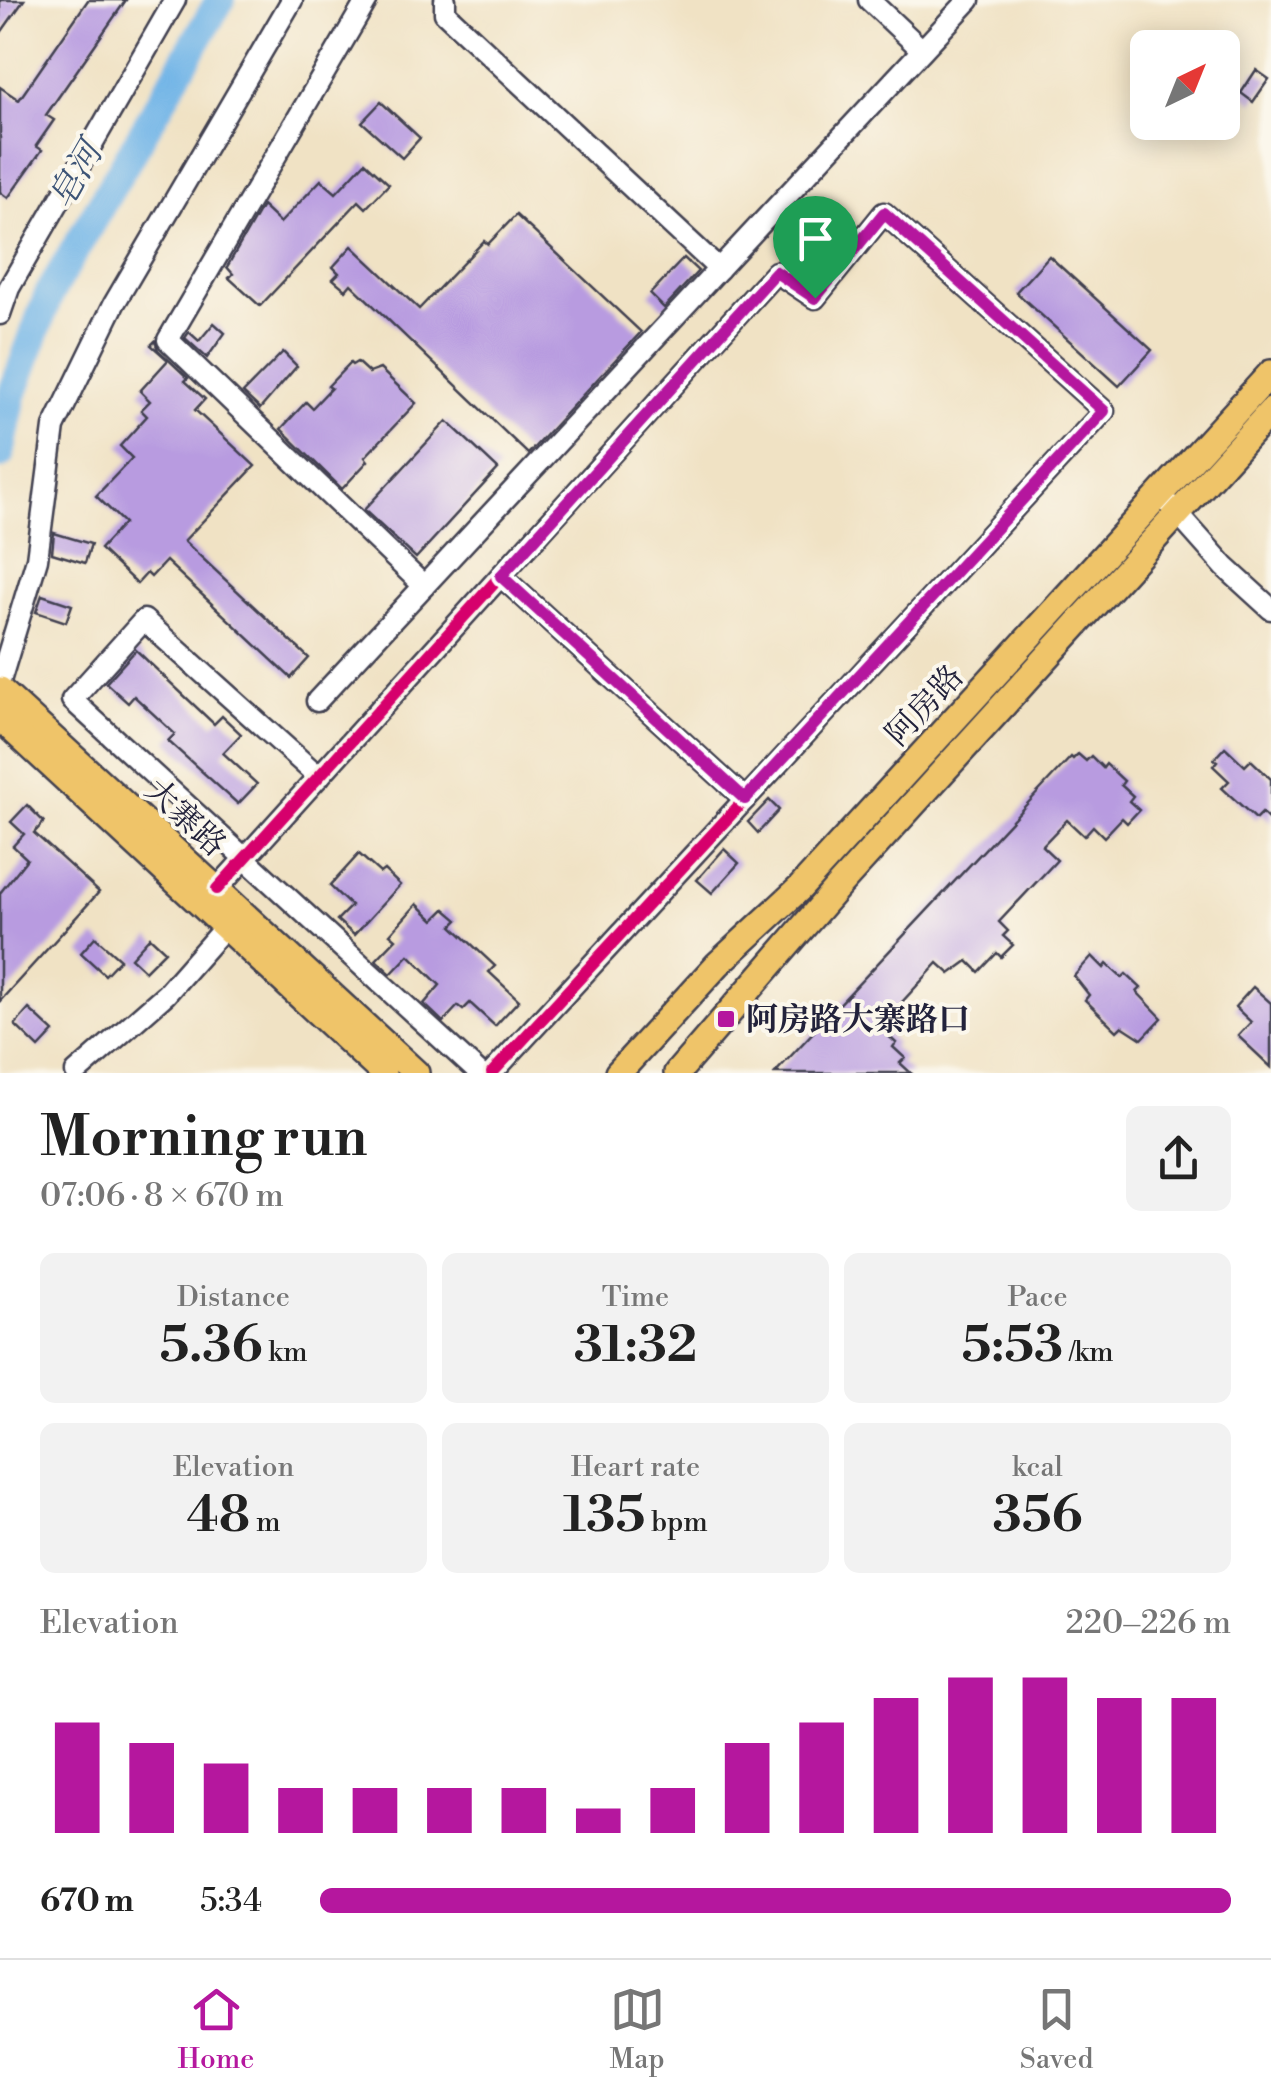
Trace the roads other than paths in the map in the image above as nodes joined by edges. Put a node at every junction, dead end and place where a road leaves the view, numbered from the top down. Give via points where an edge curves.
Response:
1 (174, 0) edge
2 (292, 0) edge
3 (367, 0) edge
4 (444, 0) edge
5 (869, 0) edge
6 (969, 0) edge
7 (922, 50) junction
8 (719, 268) junction
9 (0, 314) edge
10 (1271, 374) edge
11 (1271, 411) edge
12 (1169, 505) junction
13 (501, 576) junction
14 (424, 586) junction
15 (1271, 609) edge
16 (0, 681) edge
17 (0, 690) edge
18 (316, 702) dead end
19 (0, 718) edge
20 (319, 777) junction
21 (745, 799) junction
22 (246, 858) junction
23 (217, 889) junction
24 (225, 926) junction
25 (646, 1043) junction
26 (76, 1073) edge
27 (383, 1073) edge
28 (416, 1073) edge
29 (479, 1073) edge
30 (492, 1073) edge
31 (618, 1073) edge
32 (678, 1073) edge

1 - 9 street
2 - 16 street via 114,304 54,427 37,559
3 - 14 street via 168,340
4 - 8 street via 445,12
5 - 7 street
6 - 7 street
7 - 8 street
8 - 14 street
10 - 12 main road, 阿房路
11 - 12 main road, 阿房路
12 - 15 street
12 - 25 main road, 阿房路
12 - 32 main road, 阿房路
13 - 20 street
13 - 21 street
13 - 21 street via 776,272 815,298 884,213 1104,411
14 - 18 street
17 - 23 main road, 大寨路
19 - 24 main road, 大寨路
20 - 22 street
20 - 22 street via 144,620 72,700
21 - 30 street
22 - 23 street
22 - 29 street
23 - 28 main road, 大寨路
24 - 26 street via 166,994
24 - 27 main road, 大寨路
25 - 31 main road, 阿房路
25 - 32 main road

